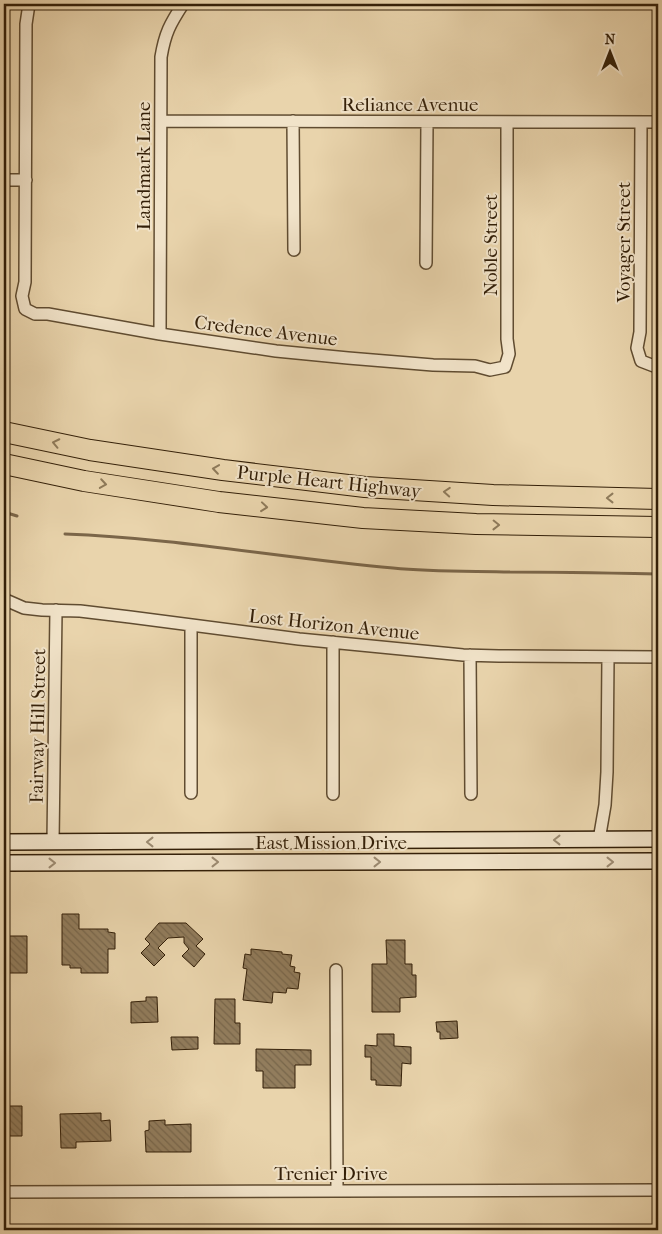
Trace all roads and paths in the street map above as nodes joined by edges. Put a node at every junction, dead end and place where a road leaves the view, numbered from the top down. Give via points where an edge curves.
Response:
1 (28, 4) edge
2 (183, 4) edge
3 (161, 121) junction
4 (293, 121) junction
5 (427, 122) junction
6 (507, 122) junction
7 (641, 122) junction
8 (658, 122) edge
9 (4, 180) edge
10 (26, 180) junction
11 (294, 250) dead end
12 (426, 263) dead end
13 (160, 334) junction
14 (658, 366) edge
15 (505, 367) joint
16 (4, 432) edge
17 (4, 464) edge
18 (658, 499) edge
19 (658, 527) edge
20 (8, 601) dead end
21 (56, 610) junction
22 (191, 625) junction
23 (332, 642) junction
24 (470, 655) junction
25 (608, 657) junction
26 (658, 658) edge
27 (191, 793) dead end
28 (333, 794) dead end
29 (471, 794) dead end
30 (658, 839) edge
31 (599, 840) junction
32 (4, 842) edge
33 (53, 842) junction
34 (455, 862) junction
35 (658, 862) edge
36 (4, 863) edge
37 (336, 970) dead end
38 (658, 1190) edge
39 (337, 1191) junction
40 (4, 1192) edge

1 - 10 street
2 - 3 street, Landmark Lane via 164,40
3 - 4 street, Reliance Avenue
3 - 13 street, Landmark Lane
4 - 5 street, Reliance Avenue
4 - 11 street
5 - 6 street, Reliance Avenue
5 - 12 street
6 - 7 street, Reliance Avenue
6 - 15 street, Noble Street via 509,354
7 - 8 street, Reliance Avenue
7 - 14 street, Voyager Street via 640,332 637,348 641,361
9 - 10 street
10 - 13 street, Credence Avenue via 25,282 22,296 25,309 35,314
13 - 15 street, Credence Avenue via 348,358 475,366 490,370
18 -> 16 highway, Purple Heart Highway via 493,495 365,487 90,450
17 -> 19 highway, Purple Heart Highway via 84,481 219,502 363,518 476,524
20 - 21 street, Lost Horizon Avenue via 24,608
21 - 22 street, Lost Horizon Avenue
21 - 33 street, Fairway Hill Street
22 - 23 street, Lost Horizon Avenue
22 - 27 street
23 - 24 street, Lost Horizon Avenue
23 - 28 street
24 - 25 street, Lost Horizon Avenue
24 - 29 street
25 - 26 street, Lost Horizon Avenue
25 - 31 street via 607,772
30 - 31 street, East Mission Drive
31 -> 33 street, East Mission Drive
31 - 34 street via 595,850 581,854 484,855
32 - 33 street, East Mission Drive
34 -> 35 street, East Mission Drive
36 -> 34 street, East Mission Drive
37 - 39 street
38 - 39 street, Trenier Drive
39 - 40 street, Trenier Drive

